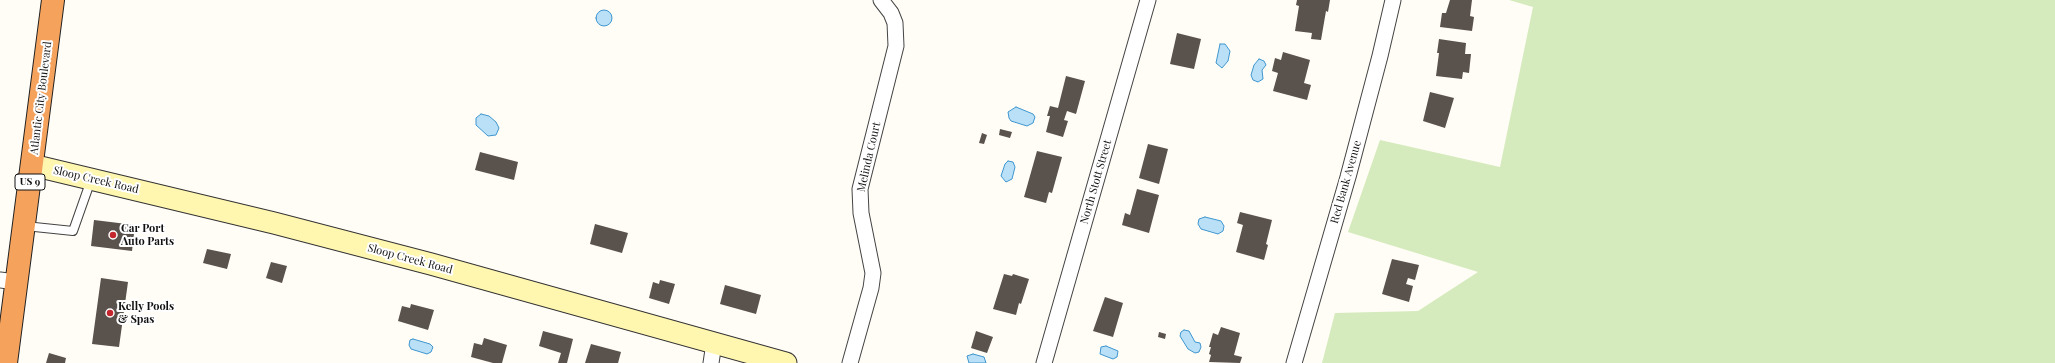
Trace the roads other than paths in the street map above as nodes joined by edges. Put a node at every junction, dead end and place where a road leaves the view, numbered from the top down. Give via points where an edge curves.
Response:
1 (53, 0) edge
2 (881, 0) edge
3 (1148, 0) edge
4 (1393, 0) edge
5 (32, 165) junction
6 (92, 179) junction
7 (24, 226) junction
8 (8, 281) edge
9 (5, 351) edge
10 (712, 353) edge
11 (786, 363) edge
12 (850, 363) edge
13 (1044, 363) edge
14 (1294, 363) edge

1 - 5 highway, Atlantic City Boulevard / US 9
2 - 12 street, Melinda Court via 894,23 896,46 860,190 861,213 873,273
3 - 13 street, North Stott Street
4 - 14 street, Red Bank Avenue via 1348,177
5 - 6 street, Sloop Creek Road
5 - 7 highway, Atlantic City Boulevard / US 9
6 - 7 lane via 73,231
6 - 10 street, Sloop Creek Road via 416,260
7 - 8 highway, Atlantic City Boulevard / US 9
8 - 9 highway, Atlantic City Boulevard / US 9
10 - 11 street, Sloop Creek Road

